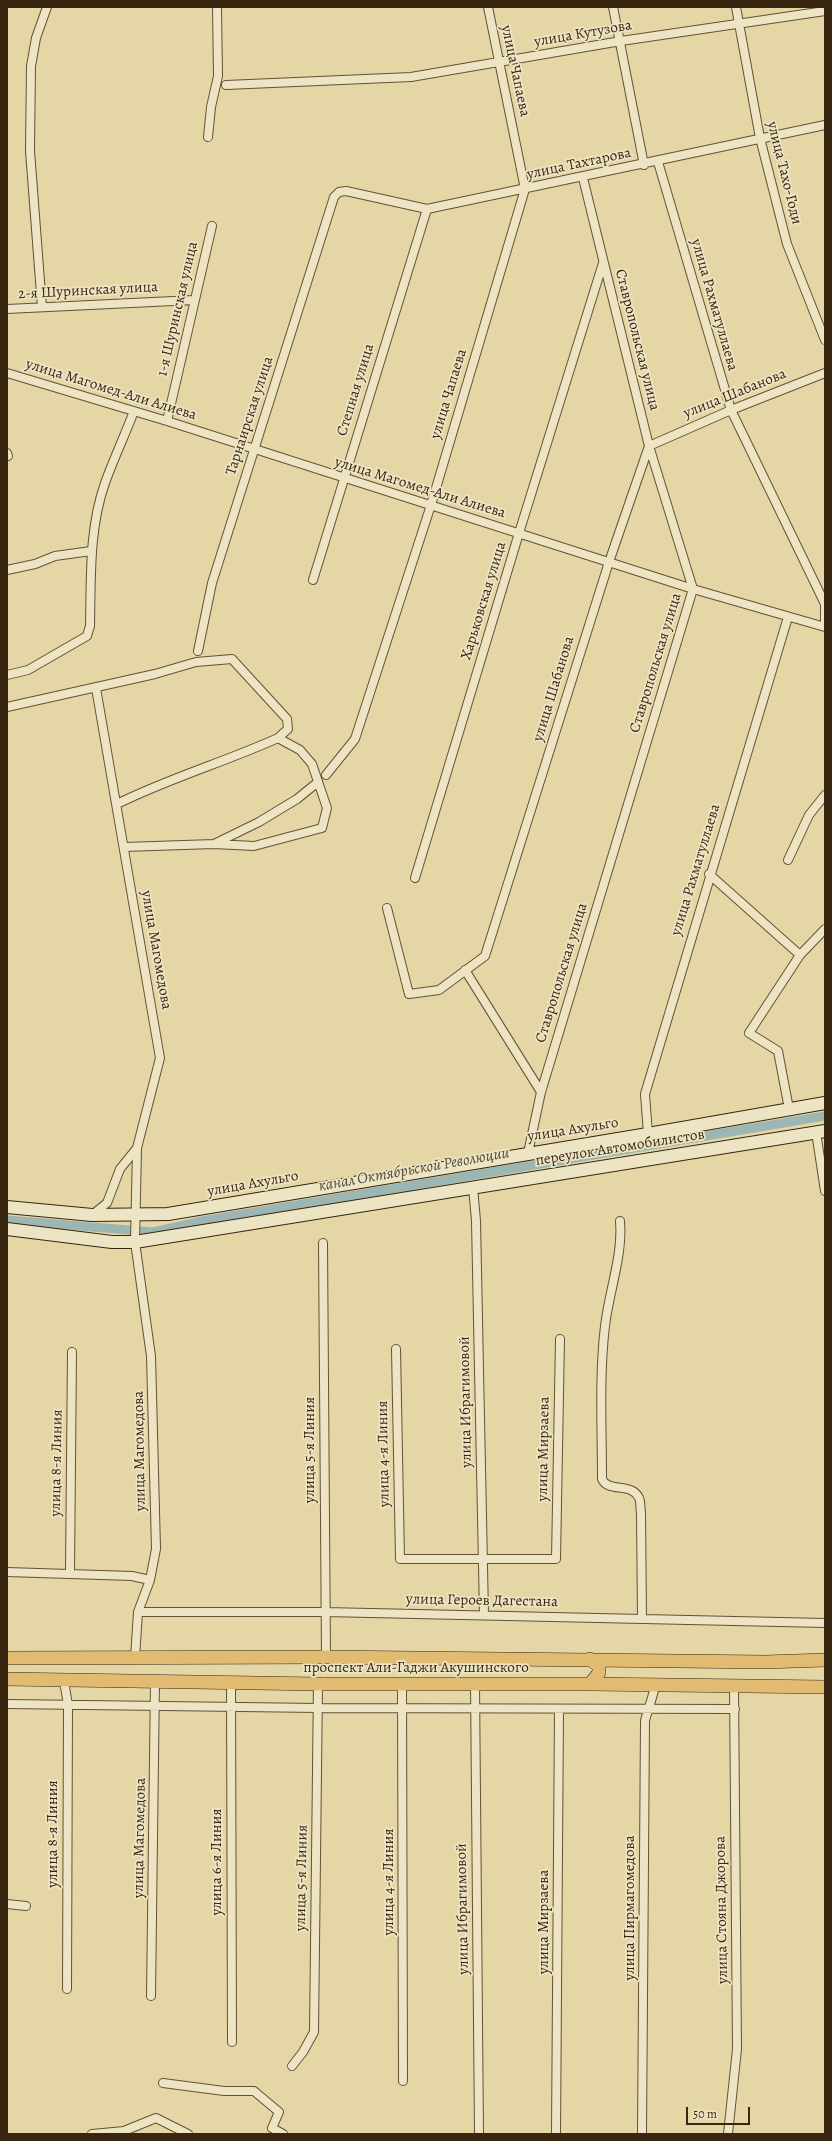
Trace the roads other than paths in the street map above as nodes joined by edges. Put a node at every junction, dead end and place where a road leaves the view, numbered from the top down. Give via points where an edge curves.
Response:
1 (47, 7) edge
2 (217, 7) edge
3 (488, 7) edge
4 (613, 7) edge
5 (736, 7) edge
6 (809, 10) edge
7 (825, 11) edge
8 (739, 22) junction
9 (620, 41) junction
10 (499, 63) junction
11 (226, 85) dead end
12 (825, 125) edge
13 (208, 137) dead end
14 (760, 138) junction
15 (658, 162) junction
16 (644, 165) junction
17 (583, 178) junction
18 (525, 189) junction
19 (339, 192) joint
20 (427, 209) junction
21 (212, 226) dead end
22 (603, 263) junction
23 (194, 300) junction
24 (42, 307) junction
25 (7, 309) edge
26 (825, 340) edge
27 (7, 373) edge
28 (825, 373) edge
29 (731, 410) junction
30 (134, 411) junction
31 (167, 421) junction
32 (649, 446) junction
33 (254, 450) junction
34 (343, 479) junction
35 (431, 505) junction
36 (519, 533) junction
37 (91, 551) junction
38 (608, 562) junction
39 (7, 570) edge
40 (313, 580) dead end
41 (693, 589) junction
42 (825, 604) edge
43 (788, 617) junction
44 (825, 627) edge
45 (198, 651) dead end
46 (7, 675) edge
47 (96, 688) junction
48 (7, 707) edge
49 (278, 738) junction
50 (326, 775) dead end
51 (318, 782) junction
52 (825, 795) edge
53 (117, 804) junction
54 (214, 844) junction
55 (124, 847) junction
56 (788, 860) dead end
57 (710, 874) junction
58 (415, 878) dead end
59 (387, 908) dead end
60 (825, 929) edge
61 (800, 955) junction
62 (465, 970) junction
63 (541, 1092) junction
64 (825, 1102) edge
65 (788, 1109) junction
66 (821, 1132) edge
67 (648, 1134) junction
68 (136, 1148) junction
69 (528, 1153) junction
70 (473, 1187) junction
71 (825, 1191) edge
72 (7, 1207) edge
73 (92, 1215) junction
74 (136, 1218) junction
75 (620, 1221) dead end
76 (7, 1229) edge
77 (135, 1242) junction
78 (323, 1243) dead end
79 (560, 1339) dead end
80 (396, 1349) dead end
81 (72, 1352) dead end
82 (484, 1559) junction
83 (7, 1572) edge
84 (70, 1573) junction
85 (150, 1580) junction
86 (138, 1612) junction
87 (325, 1612) junction
88 (484, 1615) junction
89 (642, 1619) junction
90 (825, 1623) edge
91 (326, 1657) junction
92 (7, 1658) edge
93 (135, 1658) junction
94 (590, 1659) junction
95 (825, 1660) edge
96 (7, 1679) edge
97 (64, 1680) junction
98 (155, 1680) junction
99 (231, 1681) junction
100 (318, 1684) junction
101 (402, 1684) junction
102 (475, 1684) junction
103 (590, 1684) junction
104 (655, 1685) junction
105 (734, 1686) junction
106 (825, 1687) edge
107 (7, 1704) edge
108 (68, 1705) junction
109 (155, 1707) junction
110 (231, 1707) junction
111 (318, 1708) junction
112 (475, 1708) junction
113 (402, 1709) junction
114 (735, 1709) junction
115 (559, 1710) junction
116 (648, 1710) junction
117 (7, 1904) edge
118 (26, 1906) dead end
119 (66, 1989) dead end
120 (151, 1996) dead end
121 (232, 2042) dead end
122 (292, 2066) dead end
123 (403, 2080) dead end
124 (163, 2083) dead end
125 (92, 2134) edge
126 (188, 2134) edge
127 (283, 2134) edge
128 (479, 2134) edge
129 (556, 2134) edge
130 (642, 2134) edge
131 (728, 2134) edge

1 - 24 street via 36,38 31,66 30,151
2 - 13 street via 218,76
3 - 10 street, улица Чапаева
4 - 9 street
5 - 8 street, улица Тахо-Годи
6 - 7 street, улица Кутузова
6 - 8 street, улица Кутузова
8 - 9 street, улица Кутузова
8 - 14 street, улица Тахо-Годи
9 - 10 street, улица Кутузова
9 - 16 street
10 - 11 street, улица Кутузова via 411,77
10 - 18 street, улица Чапаева
12 - 14 street, улица Тахтарова
14 - 15 street, улица Тахтарова
14 - 26 street, улица Тахо-Годи via 787,244
15 - 16 street, улица Тахтарова
15 - 29 street, улица Рахматуллаева
16 - 17 street, улица Тахтарова
17 - 18 street, улица Тахтарова
17 - 22 street, Ставропольская улица
18 - 20 street, улица Тахтарова
18 - 35 street, улица Чапаева
19 - 20 street, улица Тахтарова via 346,191
19 - 33 street, Тарнаирская улица via 334,197
20 - 34 street, Степная улица
21 - 23 street, 1-я Шуринская улица
22 - 32 street, Ставропольская улица
22 - 36 street, Харьковская улица
23 - 24 street, 2-я Шуринская улица
23 - 31 street, 1-я Шуринская улица
24 - 25 street, 2-я Шуринская улица
27 - 30 street, улица Магомед-Али Алиева
28 - 29 street, улица Шабанова
29 - 32 street, улица Шабанова
29 - 42 street, улица Рахматуллаева
30 - 31 street, улица Магомед-Али Алиева
30 - 37 street via 105,483
31 - 33 street, улица Магомед-Али Алиева
32 - 38 street, улица Шабанова
32 - 41 street, Ставропольская улица
33 - 34 street, улица Магомед-Али Алиева
33 - 45 street, Тарнаирская улица via 212,583
34 - 35 street, улица Магомед-Али Алиева
34 - 40 street, Степная улица
35 - 36 street, улица Магомед-Али Алиева
35 - 50 street, улица Чапаева via 355,739
36 - 38 street, улица Магомед-Али Алиева
36 - 58 street, Харьковская улица
37 - 39 street via 55,556 35,564
37 - 46 street via 88,636 28,670
38 - 41 street, улица Магомед-Али Алиева
38 - 62 street, улица Шабанова via 485,956
41 - 43 street, улица Магомед-Али Алиева
41 - 63 street, Ставропольская улица
42 - 44 street, улица Рахматуллаева
43 - 44 street, улица Магомед-Али Алиева
43 - 57 street, улица Рахматуллаева
47 - 48 street
47 - 49 street via 196,662 232,659 287,719 288,729
47 - 53 street, улица Магомедова
49 - 51 street via 300,750 312,764
49 - 53 street via 154,786
51 - 54 street via 297,799 259,822
51 - 54 street via 327,808 322,828 254,846
52 - 56 street via 809,815
53 - 55 street, улица Магомедова
54 - 55 street
55 - 68 street, улица Магомедова via 160,1058
57 - 61 street
57 - 67 street, улица Рахматуллаева via 645,1094
59 - 62 street, улица Шабанова via 409,994 439,990
60 - 61 street
61 - 65 street via 749,1033 778,1051
62 - 63 street
63 - 69 street, Ставропольская улица
64 - 65 main road, улица Ахульго
65 - 67 main road, улица Ахульго
66 - 70 main road, переулок Автомобилистов
66 - 71 street
67 - 69 main road, улица Ахульго
68 - 73 street via 120,1169 107,1203
68 - 74 street, улица Магомедова
69 - 74 main road, улица Ахульго
70 - 77 main road, переулок Автомобилистов
70 - 82 street, улица Ибрагимовой
72 - 73 main road
73 - 74 main road, улица Ахульго
74 - 77 street, улица Магомедова
75 - 89 street via 615,1279 605,1325 602,1478 607,1485 630,1490 639,1498
76 - 77 main road, переулок Автомобилистов via 112,1242
77 - 85 street, улица Магомедова via 152,1356 156,1549
78 - 87 street, улица 5-я Линия
79 - 82 street, улица Мирзаева via 556,1559
80 - 82 street, улица 4-я Линия via 400,1559
81 - 84 street, улица 8-я Линия
82 - 88 street, улица Ибрагимовой
83 - 84 street
84 - 85 street via 132,1576
85 - 86 street, улица Магомедова
86 - 87 street, улица Героев Дагестана
86 - 93 street, улица Магомедова
87 - 88 street, улица Героев Дагестана
87 - 91 street, улица 5-я Линия
88 - 89 street, улица Героев Дагестана
89 - 90 street, улица Героев Дагестана
91 - 93 main road, проспект Али-Гаджи Акушинского
91 - 94 main road, проспект Али-Гаджи Акушинского
92 - 93 main road, проспект Али-Гаджи Акушинского
94 - 95 main road, проспект Али-Гаджи Акушинского via 765,1662
94 - 103 main road via 600,1666 599,1673
96 - 97 main road, проспект Али-Гаджи Акушинского
97 - 98 main road, проспект Али-Гаджи Акушинского
97 - 108 street, улица 8-я Линия
98 - 99 main road, проспект Али-Гаджи Акушинского
98 - 109 street, улица Магомедова
99 - 100 main road, проспект Али-Гаджи Акушинского
99 - 110 street, улица 6-я Линия
100 - 101 main road, проспект Али-Гаджи Акушинского
100 - 111 street, улица 5-я Линия
101 - 102 main road, проспект Али-Гаджи Акушинского
101 - 113 street, улица 4-я Линия
102 - 103 main road, проспект Али-Гаджи Акушинского
102 - 112 street, улица Ибрагимовой
103 - 104 main road, проспект Али-Гаджи Акушинского
104 - 105 main road, проспект Али-Гаджи Акушинского
104 - 116 street, улица Пирмагомедова via 653,1701
105 - 106 main road, проспект Али-Гаджи Акушинского
105 - 114 street, улица Стояна Джорова
107 - 108 street
108 - 109 street
108 - 119 street, улица 8-я Линия
109 - 110 street
109 - 120 street, улица Магомедова
110 - 111 street
110 - 121 street, улица 6-я Линия
111 - 113 street
111 - 122 street, улица 5-я Линия via 314,2032
112 - 113 street
112 - 115 street
112 - 128 street, улица Ибрагимовой
113 - 123 street, улица 4-я Линия
114 - 116 street
114 - 131 street, улица Стояна Джорова via 737,2049
115 - 116 street
115 - 129 street, улица Мирзаева
116 - 130 street, улица Пирмагомедова via 645,1721
117 - 118 street
124 - 127 street via 224,2091 254,2091 279,2112 272,2128
125 - 126 street via 124,2131 156,2118

